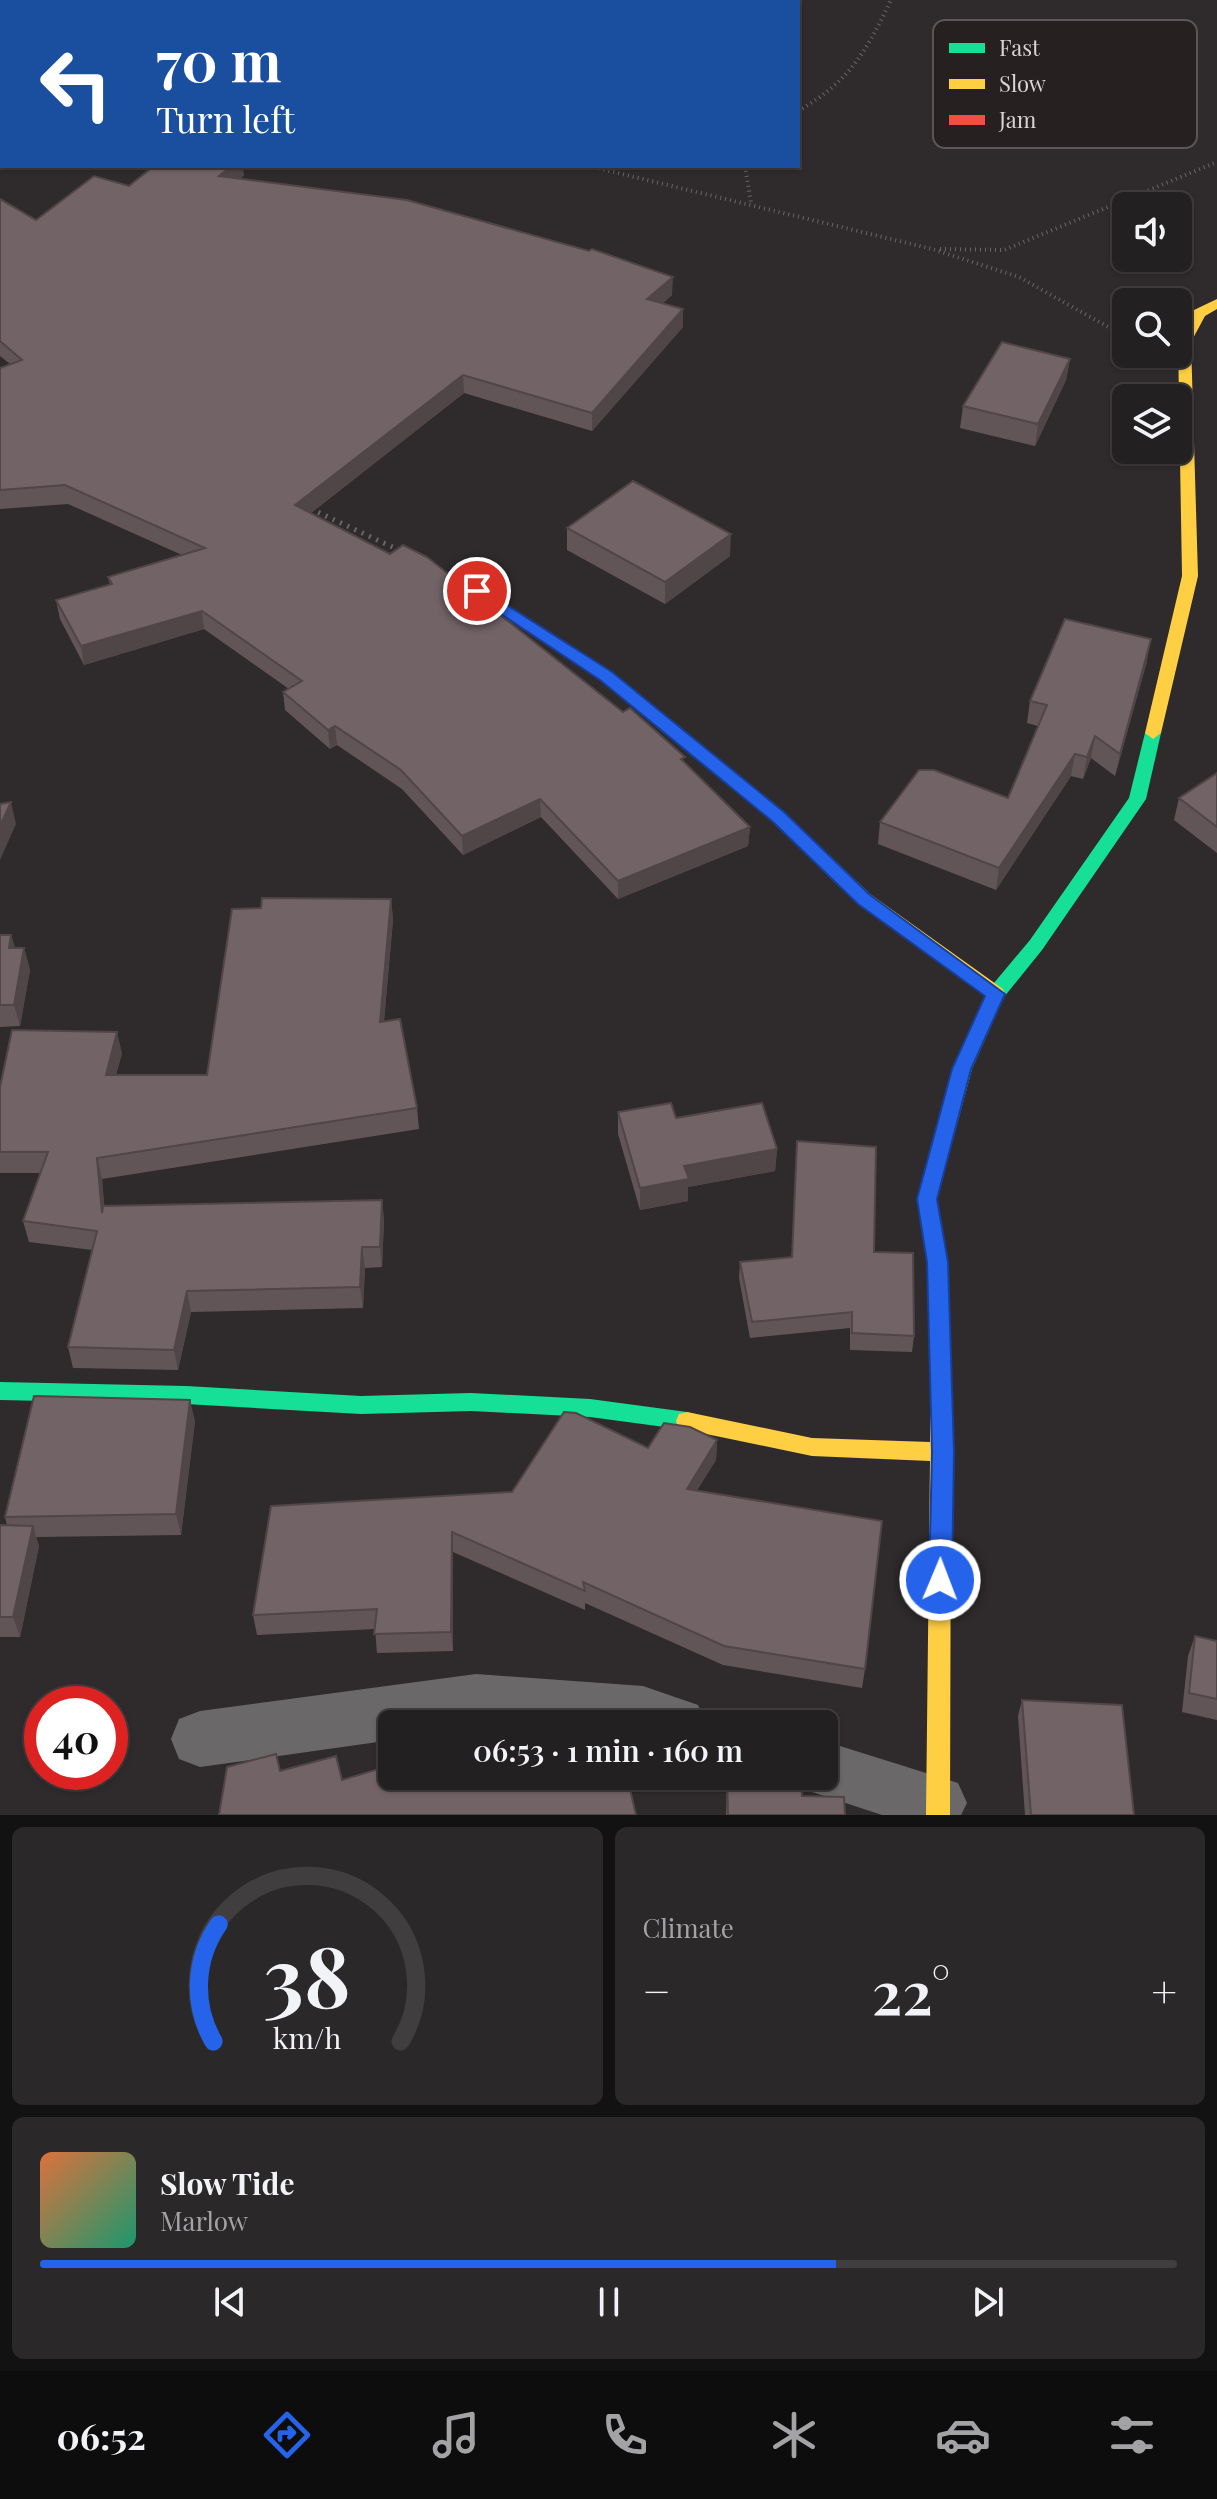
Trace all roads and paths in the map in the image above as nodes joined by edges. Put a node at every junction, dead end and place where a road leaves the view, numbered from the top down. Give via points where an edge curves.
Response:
1 (891, 0) edge
2 (800, 110) edge
3 (1217, 162) edge
4 (596, 168) edge
5 (745, 168) edge
6 (751, 203) junction
7 (932, 249) junction
8 (1217, 303) edge
9 (1112, 329) edge
10 (302, 505) edge
11 (477, 591) joint
12 (996, 994) junction
13 (0, 1391) edge
14 (943, 1452) junction
15 (411, 1710) edge
16 (601, 1710) edge
17 (378, 1714) edge
18 (200, 1739) dead end
19 (838, 1774) edge
20 (937, 1809) edge

1 - 2 path via 864,59 825,96
3 - 7 path via 1004,250
4 - 6 path
5 - 6 path
6 - 7 path
7 - 9 path via 1019,277
8 - 12 street via 1199,313 1184,342 1190,576 1137,799
10 - 11 path
11 - 12 street via 606,676 778,816 864,899
12 - 14 street via 962,1069 927,1199 938,1262
13 - 14 street via 590,1408 704,1423 812,1447
14 - 20 street
15 - 16 street via 476,1701
17 - 18 street
19 - 20 street

